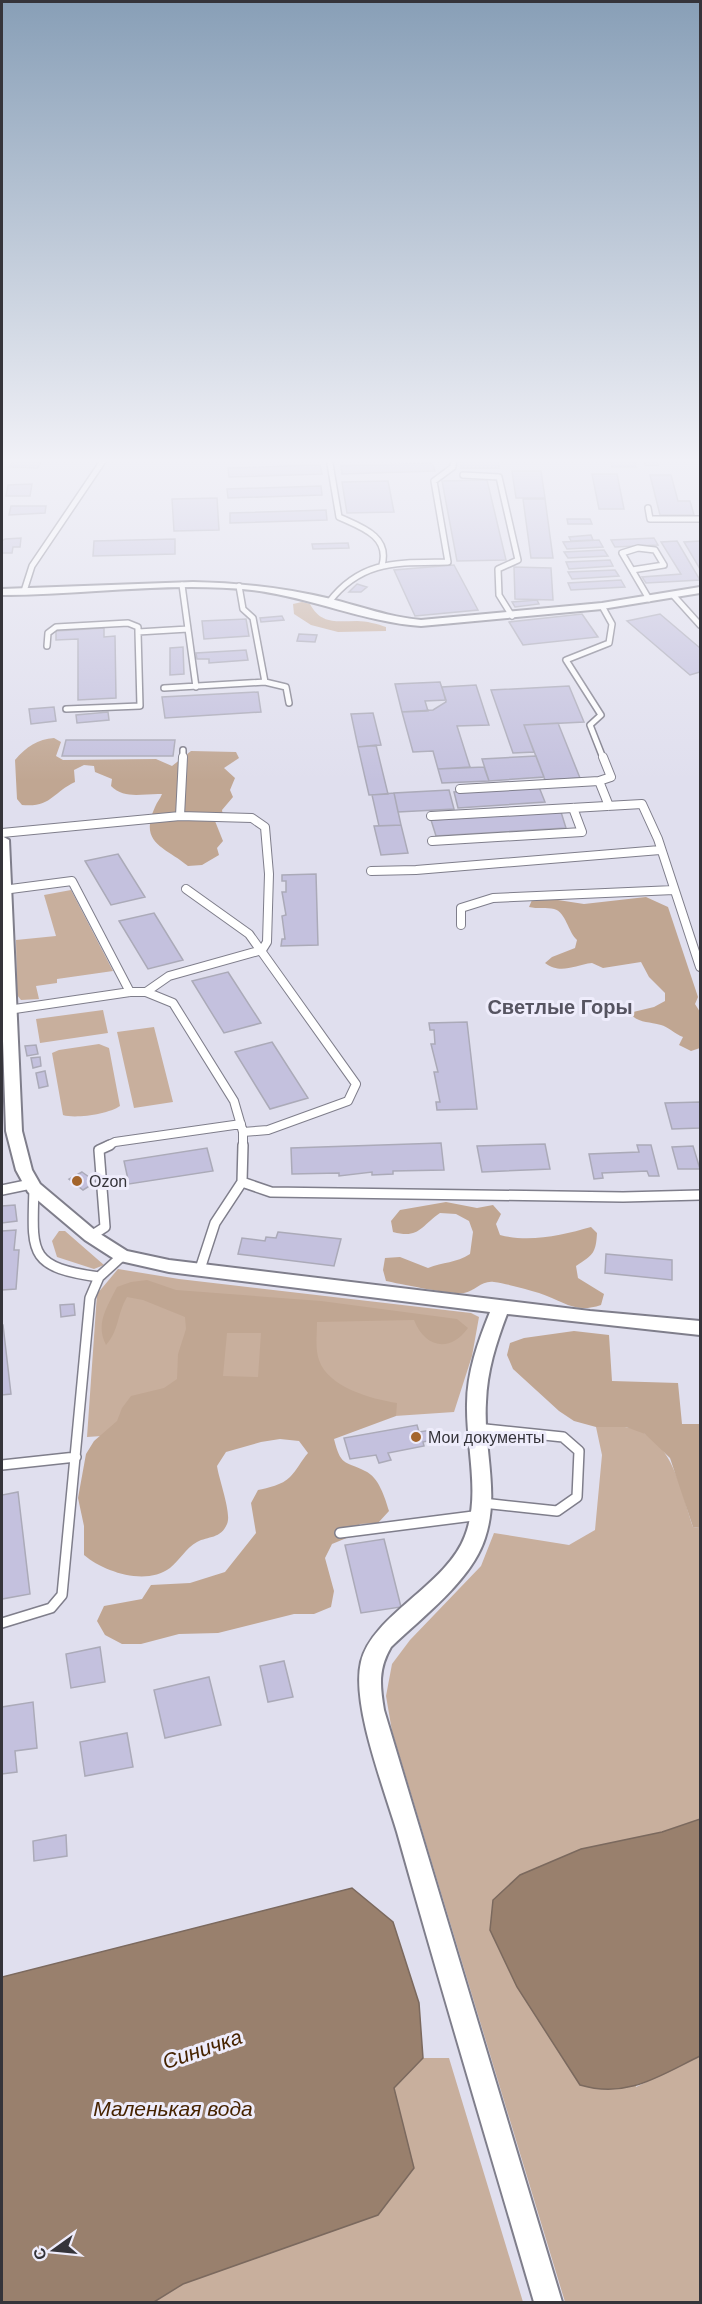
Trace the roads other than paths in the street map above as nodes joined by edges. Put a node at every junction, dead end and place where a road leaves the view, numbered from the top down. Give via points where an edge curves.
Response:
1 (32, 566) edge
2 (380, 566) edge
3 (506, 566) edge
4 (629, 566) edge
5 (663, 566) edge
6 (632, 570) junction
7 (182, 585) junction
8 (239, 586) junction
9 (700, 590) edge
10 (24, 591) junction
11 (2, 592) edge
12 (673, 594) junction
13 (649, 599) junction
14 (329, 602) junction
15 (602, 606) junction
16 (512, 616) junction
17 (700, 625) edge
18 (188, 629) junction
19 (138, 632) junction
20 (47, 646) dead end
21 (265, 682) junction
22 (195, 687) junction
23 (164, 688) dead end
24 (289, 703) dead end
25 (66, 709) dead end
26 (183, 750) dead end
27 (598, 781) junction
28 (460, 789) dead end
29 (609, 806) junction
30 (573, 808) junction
31 (180, 816) junction
32 (431, 816) dead end
33 (2, 833) edge
34 (2, 840) edge
35 (432, 841) dead end
36 (660, 850) junction
37 (371, 870) dead end
38 (186, 889) dead end
39 (674, 890) junction
40 (3, 891) junction
41 (461, 925) dead end
42 (262, 950) junction
43 (700, 967) edge
44 (130, 992) junction
45 (146, 992) junction
46 (8, 1010) junction
47 (6, 1087) edge
48 (242, 1128) junction
49 (242, 1182) junction
50 (32, 1186) junction
51 (2, 1190) edge
52 (700, 1195) edge
53 (91, 1236) junction
54 (122, 1256) junction
55 (200, 1269) junction
56 (99, 1277) junction
57 (501, 1307) junction
58 (700, 1328) edge
59 (476, 1428) junction
60 (76, 1456) junction
61 (2, 1465) edge
62 (482, 1509) junction
63 (340, 1533) dead end
64 (2, 1623) edge
65 (548, 2302) edge

1 - 10 lane
2 - 14 lane via 343,582
3 - 16 lane via 498,569 499,595
4 - 6 lane
5 - 6 lane
6 - 13 lane
7 - 8 street
7 - 10 street
7 - 18 lane
8 - 14 street
8 - 21 lane via 243,609 253,618
9 - 12 street
10 - 11 street
12 - 13 street
12 - 17 lane
13 - 15 street
14 - 16 street via 407,623
15 - 16 street
15 - 27 lane via 612,624 609,643 566,660 601,715 590,725 611,777
18 - 19 lane
18 - 22 lane
19 - 20 lane via 138,627 128,623 56,627 48,633
19 - 25 lane via 140,706
21 - 22 lane
21 - 24 lane via 286,687
22 - 23 lane
26 - 31 lane
27 - 28 lane
27 - 29 lane
29 - 30 lane
29 - 36 lane via 642,804
30 - 32 lane
30 - 35 lane via 582,832
31 - 33 lane
31 - 42 lane via 252,818 265,827 267,942
34 - 40 street
36 - 37 lane via 416,870
36 - 39 lane
38 - 42 lane via 249,934
39 - 41 lane via 493,898 461,908
39 - 43 lane
40 - 44 lane via 72,881
40 - 46 street
42 - 45 lane via 169,976
42 - 48 lane via 356,1084 348,1101 268,1130
44 - 45 lane
44 - 46 lane
45 - 48 lane via 173,1003 234,1101
46 - 47 street
47 - 50 street via 24,1170
48 - 49 lane
48 - 53 lane via 115,1142 99,1150 106,1219 105,1227
49 - 52 lane via 271,1192
49 - 55 lane via 215,1222
50 - 51 lane
50 - 53 street
50 - 56 lane via 33,1244 42,1262 66,1274
53 - 54 street
54 - 55 street
54 - 56 lane
55 - 57 street
56 - 60 lane via 90,1298
57 - 58 street
57 - 59 street via 483,1354
59 - 62 street
59 - 62 lane via 563,1437 579,1451 577,1497 557,1511
60 - 61 lane
60 - 64 lane via 62,1594 51,1608
62 - 63 lane
62 - 65 street via 475,1539 454,1573 383,1641 372,1660 369,1683 401,1808

